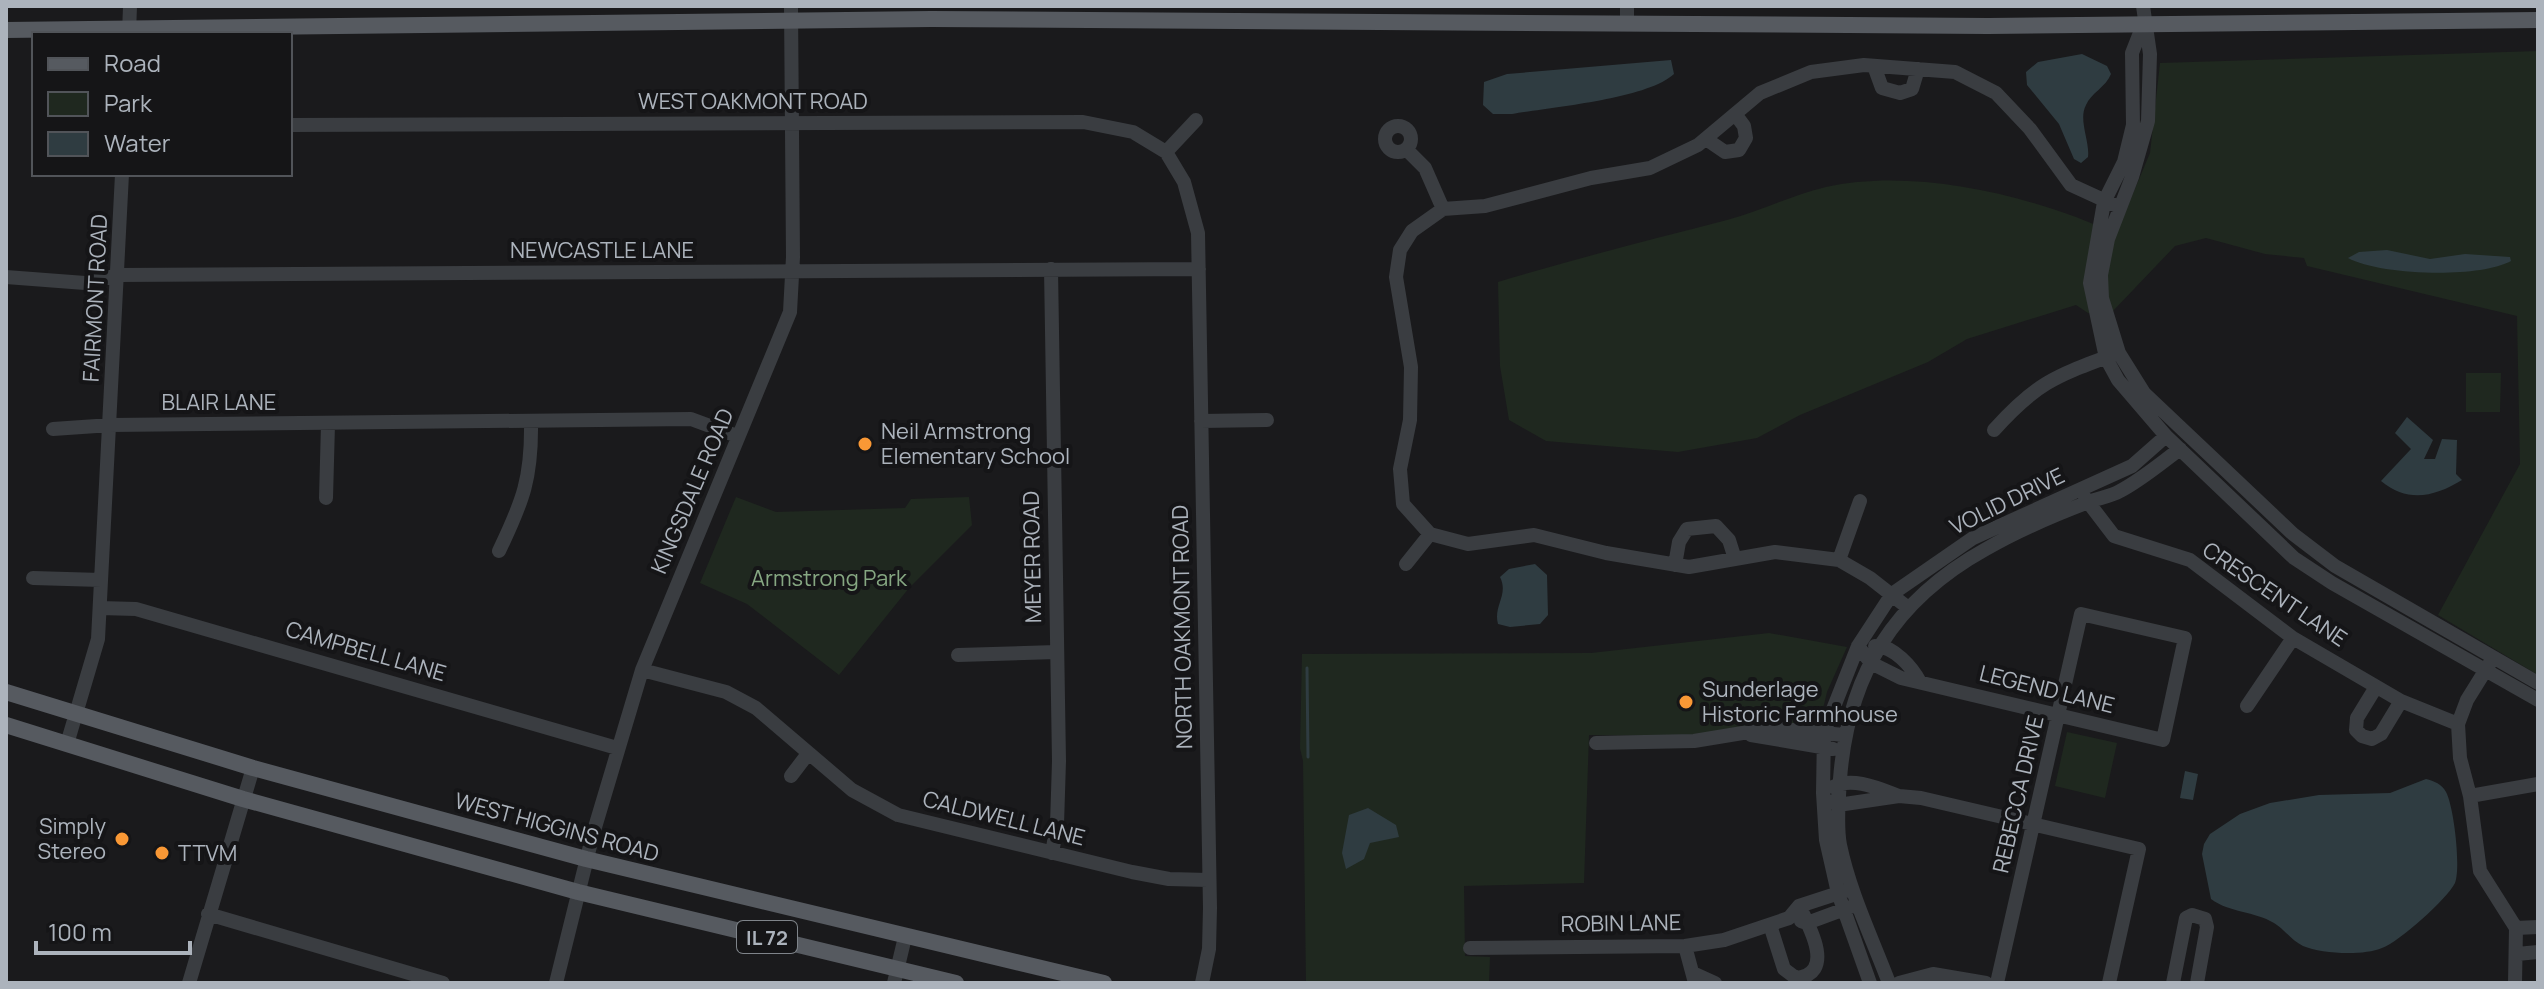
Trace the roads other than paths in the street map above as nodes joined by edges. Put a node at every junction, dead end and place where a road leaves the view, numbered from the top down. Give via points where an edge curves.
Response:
1 (130, 6) edge
2 (1305, 6) edge
3 (1627, 6) edge
4 (2143, 6) edge
5 (791, 13) edge
6 (1068, 13) edge
7 (2538, 20) edge
8 (1304, 23) junction
9 (1627, 24) junction
10 (2143, 25) junction
11 (6, 30) edge
12 (129, 31) edge
13 (1874, 66) junction
14 (1918, 69) junction
15 (1735, 114) junction
16 (1196, 120) dead end
17 (793, 123) junction
18 (292, 125) edge
19 (1706, 139) junction
20 (1406, 149) dead end
21 (1166, 152) junction
22 (122, 176) edge
23 (2104, 202) junction
24 (2119, 207) junction
25 (1443, 209) junction
26 (1051, 269) junction
27 (1199, 269) junction
28 (793, 270) junction
29 (118, 275) junction
30 (6, 277) edge
31 (2113, 355) junction
32 (1267, 420) dead end
33 (531, 421) junction
34 (1201, 421) junction
35 (328, 424) junction
36 (111, 425) junction
37 (53, 429) dead end
38 (1994, 430) dead end
39 (737, 436) junction
40 (2166, 436) junction
41 (2180, 449) junction
42 (2084, 496) junction
43 (326, 498) dead end
44 (1860, 501) dead end
45 (1430, 534) junction
46 (499, 551) dead end
47 (1735, 559) junction
48 (1839, 560) junction
49 (1406, 564) dead end
50 (1675, 565) junction
51 (33, 578) dead end
52 (101, 580) junction
53 (1892, 594) junction
54 (1907, 607) junction
55 (100, 608) junction
56 (2293, 638) junction
57 (1881, 645) junction
58 (1858, 646) junction
59 (1056, 652) junction
60 (958, 655) dead end
61 (1871, 663) junction
62 (2489, 664) junction
63 (642, 670) junction
64 (1920, 682) junction
65 (2538, 683) edge
66 (2376, 687) junction
67 (6, 692) edge
68 (2538, 700) edge
69 (2401, 701) junction
70 (2247, 706) dead end
71 (76, 714) junction
72 (2057, 715) junction
73 (2458, 724) junction
74 (6, 725) edge
75 (1824, 732) junction
76 (1747, 734) junction
77 (1844, 735) junction
78 (2163, 740) joint
79 (1596, 743) dead end
80 (67, 744) junction
81 (617, 748) junction
82 (1823, 748) junction
83 (1843, 751) junction
84 (807, 755) junction
85 (253, 768) junction
86 (791, 776) dead end
87 (1840, 783) junction
88 (2538, 784) edge
89 (1823, 793) junction
90 (1899, 796) junction
91 (2470, 796) junction
92 (243, 799) junction
93 (1838, 805) junction
94 (2034, 825) junction
95 (1052, 853) junction
96 (586, 859) junction
97 (1208, 880) junction
98 (1845, 891) junction
99 (578, 892) junction
100 (1799, 906) junction
101 (1852, 907) junction
102 (208, 914) junction
103 (1789, 918) junction
104 (1807, 923) junction
105 (1770, 925) junction
106 (2538, 927) edge
107 (2516, 928) junction
108 (905, 937) junction
109 (1685, 946) junction
110 (1470, 948) dead end
111 (2538, 952) edge
112 (2517, 954) junction
113 (896, 976) edge
114 (1694, 978) edge
115 (1952, 982) edge
116 (189, 983) edge
117 (443, 983) edge
118 (556, 983) edge
119 (956, 983) edge
120 (1104, 983) edge
121 (1202, 983) edge
122 (1715, 983) edge
123 (1870, 983) edge
124 (1889, 983) edge
125 (1899, 983) edge
126 (1986, 983) edge
127 (1997, 983) edge
128 (2109, 983) edge
129 (2173, 983) edge
130 (2197, 983) edge
131 (2515, 983) edge

1 - 12 street
2 - 8 street
3 - 9 street
4 - 10 street
5 - 6 main road
5 - 12 main road
5 - 17 street, KINGSDALE ROAD
6 - 8 main road
7 - 10 main road
8 - 9 main road
9 - 10 main road
10 - 23 street via 2132,53 2133,125 2124,162
10 - 24 street via 2150,54 2148,121
11 - 12 main road
13 - 14 street
13 - 14 street via 1882,88 1900,93 1912,89
13 - 15 street via 1811,72 1760,93
14 - 23 street via 1955,72 1996,93 2071,185
15 - 19 street
15 - 19 street via 1746,138 1739,150 1725,152
16 - 21 street
17 - 18 street, WEST OAKMONT ROAD
17 - 21 street, WEST OAKMONT ROAD via 1083,122 1133,132
17 - 28 street, KINGSDALE ROAD
19 - 25 street via 1650,168 1485,206
20 - 25 street via 1425,168
21 - 27 street, NORTH OAKMONT ROAD via 1194,213
22 - 29 street, FAIRMONT ROAD
23 - 24 street
23 - 31 street via 2090,283
24 - 31 street via 2101,275
25 - 45 street via 1412,231 1400,250 1396,277 1411,367 1410,420 1400,469 1403,504
26 - 27 street, NEWCASTLE LANE
26 - 28 street, NEWCASTLE LANE
26 - 59 street, MEYER ROAD
27 - 34 street, NORTH OAKMONT ROAD
28 - 29 street, NEWCASTLE LANE
28 - 39 street, KINGSDALE ROAD via 787,323
29 - 30 street, NEWCASTLE LANE via 85,283
29 - 36 street, FAIRMONT ROAD
31 - 38 street via 2056,376 2023,397
31 - 40 street via 2118,380
31 - 62 street via 2144,393 2293,534
32 - 34 street
33 - 35 street, BLAIR LANE
33 - 39 street, BLAIR LANE via 691,419
33 - 46 street via 524,499
34 - 97 street, NORTH OAKMONT ROAD
35 - 36 street, BLAIR LANE
35 - 43 street
36 - 37 street
36 - 52 street, FAIRMONT ROAD
39 - 63 street, KINGSDALE ROAD
40 - 41 street
40 - 42 street, VOLID DRIVE via 2132,466
41 - 42 street, VOLID DRIVE via 2118,492
41 - 62 street via 2294,558
42 - 53 street, VOLID DRIVE via 1973,538
42 - 54 street, VOLID DRIVE via 1986,549
42 - 56 street, CRESCENT LANE via 2114,536 2190,560
44 - 48 street
45 - 49 street
45 - 50 street via 1468,544 1534,535
47 - 48 street via 1775,552
47 - 50 street
47 - 50 street via 1729,540 1716,526 1687,529
48 - 53 street
51 - 52 street
52 - 55 street, FAIRMONT ROAD
53 - 54 street
53 - 58 street, VOLID DRIVE
54 - 57 street, VOLID DRIVE
55 - 71 street, FAIRMONT ROAD via 98,639
55 - 81 street, CAMPBELL LANE via 136,609
56 - 66 street, CRESCENT LANE
56 - 70 street
57 - 58 street
57 - 61 street, VOLID DRIVE
57 - 64 street via 1912,666
58 - 61 street, LEGEND LANE
58 - 75 street, VOLID DRIVE
59 - 60 street, MEYER ROAD
59 - 95 street, MEYER ROAD via 1059,761
61 - 64 street, LEGEND LANE
61 - 77 street, VOLID DRIVE
62 - 65 street
62 - 68 street
62 - 73 street
63 - 81 street, KINGSDALE ROAD
63 - 84 street, CALDWELL LANE via 726,692 756,708
64 - 72 street, LEGEND LANE
66 - 69 street, CRESCENT LANE
66 - 69 street via 2357,718 2356,730 2362,736 2372,739 2381,734
67 - 71 main road, WEST HIGGINS ROAD / IL 72
69 - 73 street, CRESCENT LANE
71 - 80 street, FAIRMONT ROAD
71 - 85 main road, WEST HIGGINS ROAD / IL 72
72 - 78 street, LEGEND LANE
72 - 78 street, REBECCA DRIVE via 2081,614 2185,638
72 - 94 street, REBECCA DRIVE
73 - 91 street
74 - 80 main road, IL 72
75 - 76 street via 1773,728
75 - 77 street
75 - 82 street, VOLID DRIVE
76 - 79 street
76 - 82 street
77 - 83 street, VOLID DRIVE
80 - 92 main road, IL 72
81 - 96 street, KINGSDALE ROAD
82 - 83 street
82 - 89 street, VOLID DRIVE
83 - 87 street, VOLID DRIVE
84 - 86 street
84 - 95 street, CALDWELL LANE via 852,790 898,815
85 - 92 street
85 - 96 main road, WEST HIGGINS ROAD / IL 72
87 - 89 street
87 - 90 street
87 - 93 street, VOLID DRIVE
88 - 91 street
89 - 93 street
89 - 98 street, VOLID DRIVE via 1826,840
90 - 93 street
90 - 94 street
91 - 107 street via 2480,871
92 - 99 main road, IL 72
92 - 102 street
93 - 98 street, VOLID DRIVE
94 - 127 street, REBECCA DRIVE
94 - 128 street via 2139,849
95 - 97 street, CALDWELL LANE via 1169,879
96 - 99 street, KINGSDALE ROAD
96 - 108 main road, WEST HIGGINS ROAD / IL 72
97 - 121 street, NORTH OAKMONT ROAD via 1209,949
98 - 100 street
98 - 101 street, VOLID DRIVE
99 - 113 main road, IL 72
99 - 118 street, KINGSDALE ROAD
100 - 103 street, ROBIN LANE
100 - 104 street
101 - 104 street
101 - 123 street, VOLID DRIVE
101 - 124 street, VOLID DRIVE
102 - 116 street
102 - 117 street
103 - 104 street
103 - 105 street, ROBIN LANE
104 - 105 street via 1819,960 1809,976 1796,978 1784,969
105 - 109 street, ROBIN LANE
106 - 107 street
107 - 112 street
108 - 113 street
108 - 120 main road, WEST HIGGINS ROAD / IL 72
109 - 110 street, ROBIN LANE
109 - 114 street
111 - 112 street
112 - 131 street
113 - 119 main road, IL 72
114 - 122 street
115 - 125 street via 1933,974
115 - 126 street
129 - 130 street via 2186,918 2192,915 2205,919 2207,927

